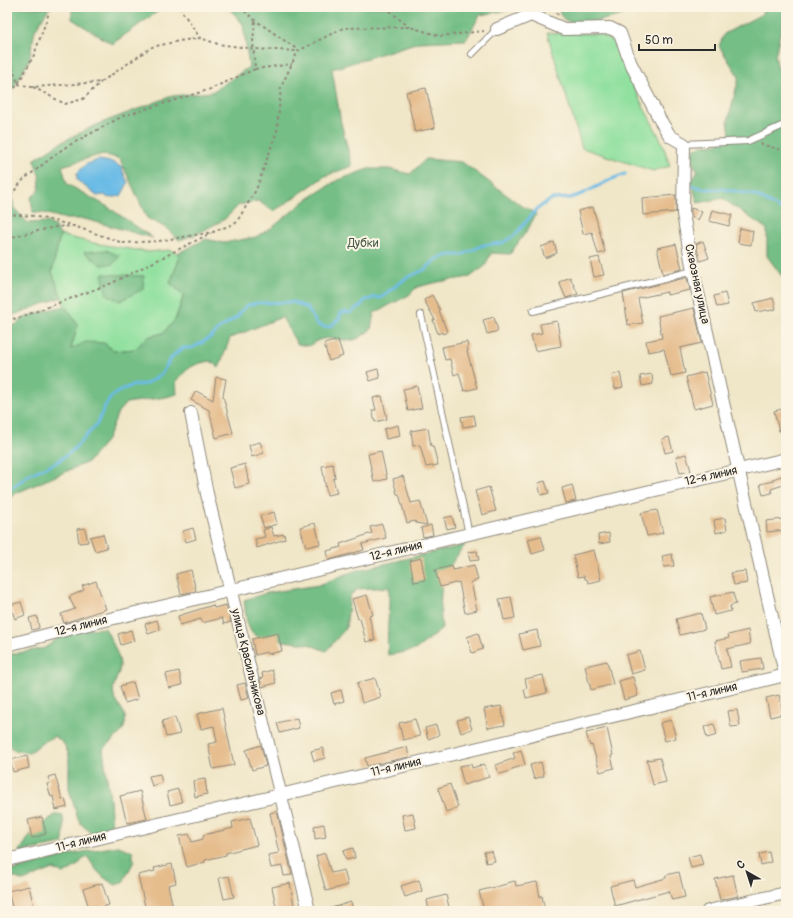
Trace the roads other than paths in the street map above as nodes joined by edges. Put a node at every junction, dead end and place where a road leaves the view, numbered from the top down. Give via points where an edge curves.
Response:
1 (497, 29) joint
2 (472, 54) dead end
3 (786, 124) edge
4 (684, 144) junction
5 (693, 271) junction
6 (533, 311) dead end
7 (421, 315) dead end
8 (191, 413) dead end
9 (786, 459) edge
10 (738, 470) junction
11 (468, 534) junction
12 (231, 591) junction
13 (7, 645) edge
14 (786, 676) edge
15 (280, 794) junction
16 (7, 860) edge
17 (786, 893) edge
18 (309, 911) edge
19 (708, 911) edge

1 - 2 lane
1 - 4 street via 530,15 564,29 610,28 620,33 630,62 660,120 670,136
3 - 4 lane via 748,141
4 - 5 street, Сквозная улица via 683,214
5 - 6 lane
5 - 10 street, Сквозная улица
7 - 11 lane
8 - 12 street, улица Красильникова via 207,494
9 - 10 street, 12-я линия
10 - 11 street, 12-я линия
10 - 14 street, Сквозная улица
11 - 12 street, 12-я линия
12 - 13 street, 12-я линия
12 - 15 street, улица Красильникова
14 - 15 street, 11-я линия
15 - 16 street, 11-я линия
15 - 18 street, улица Красильникова
17 - 19 street

